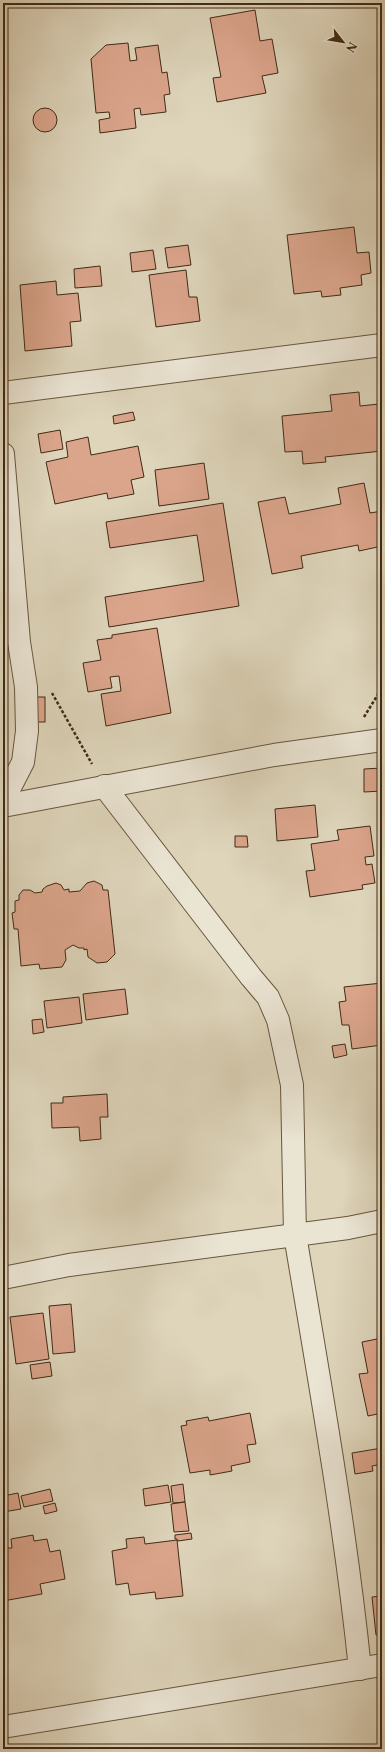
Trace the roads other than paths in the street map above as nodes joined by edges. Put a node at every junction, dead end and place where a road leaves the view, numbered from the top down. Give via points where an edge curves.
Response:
1 (382, 345) edge
2 (3, 393) edge
3 (3, 454) edge
4 (382, 740) edge
5 (104, 786) junction
6 (3, 801) edge
7 (3, 806) edge
8 (382, 1221) edge
9 (295, 1235) junction
10 (3, 1278) edge
11 (382, 1665) edge
12 (360, 1669) junction
13 (3, 1727) edge

1 - 2 street
3 - 6 street via 19,642 26,687 26,731 23,762
4 - 5 street via 274,755
5 - 7 street
5 - 9 street via 268,997 278,1020 292,1084
8 - 9 street
9 - 10 street via 69,1265
9 - 12 street via 338,1488 354,1602
11 - 12 street
12 - 13 street

